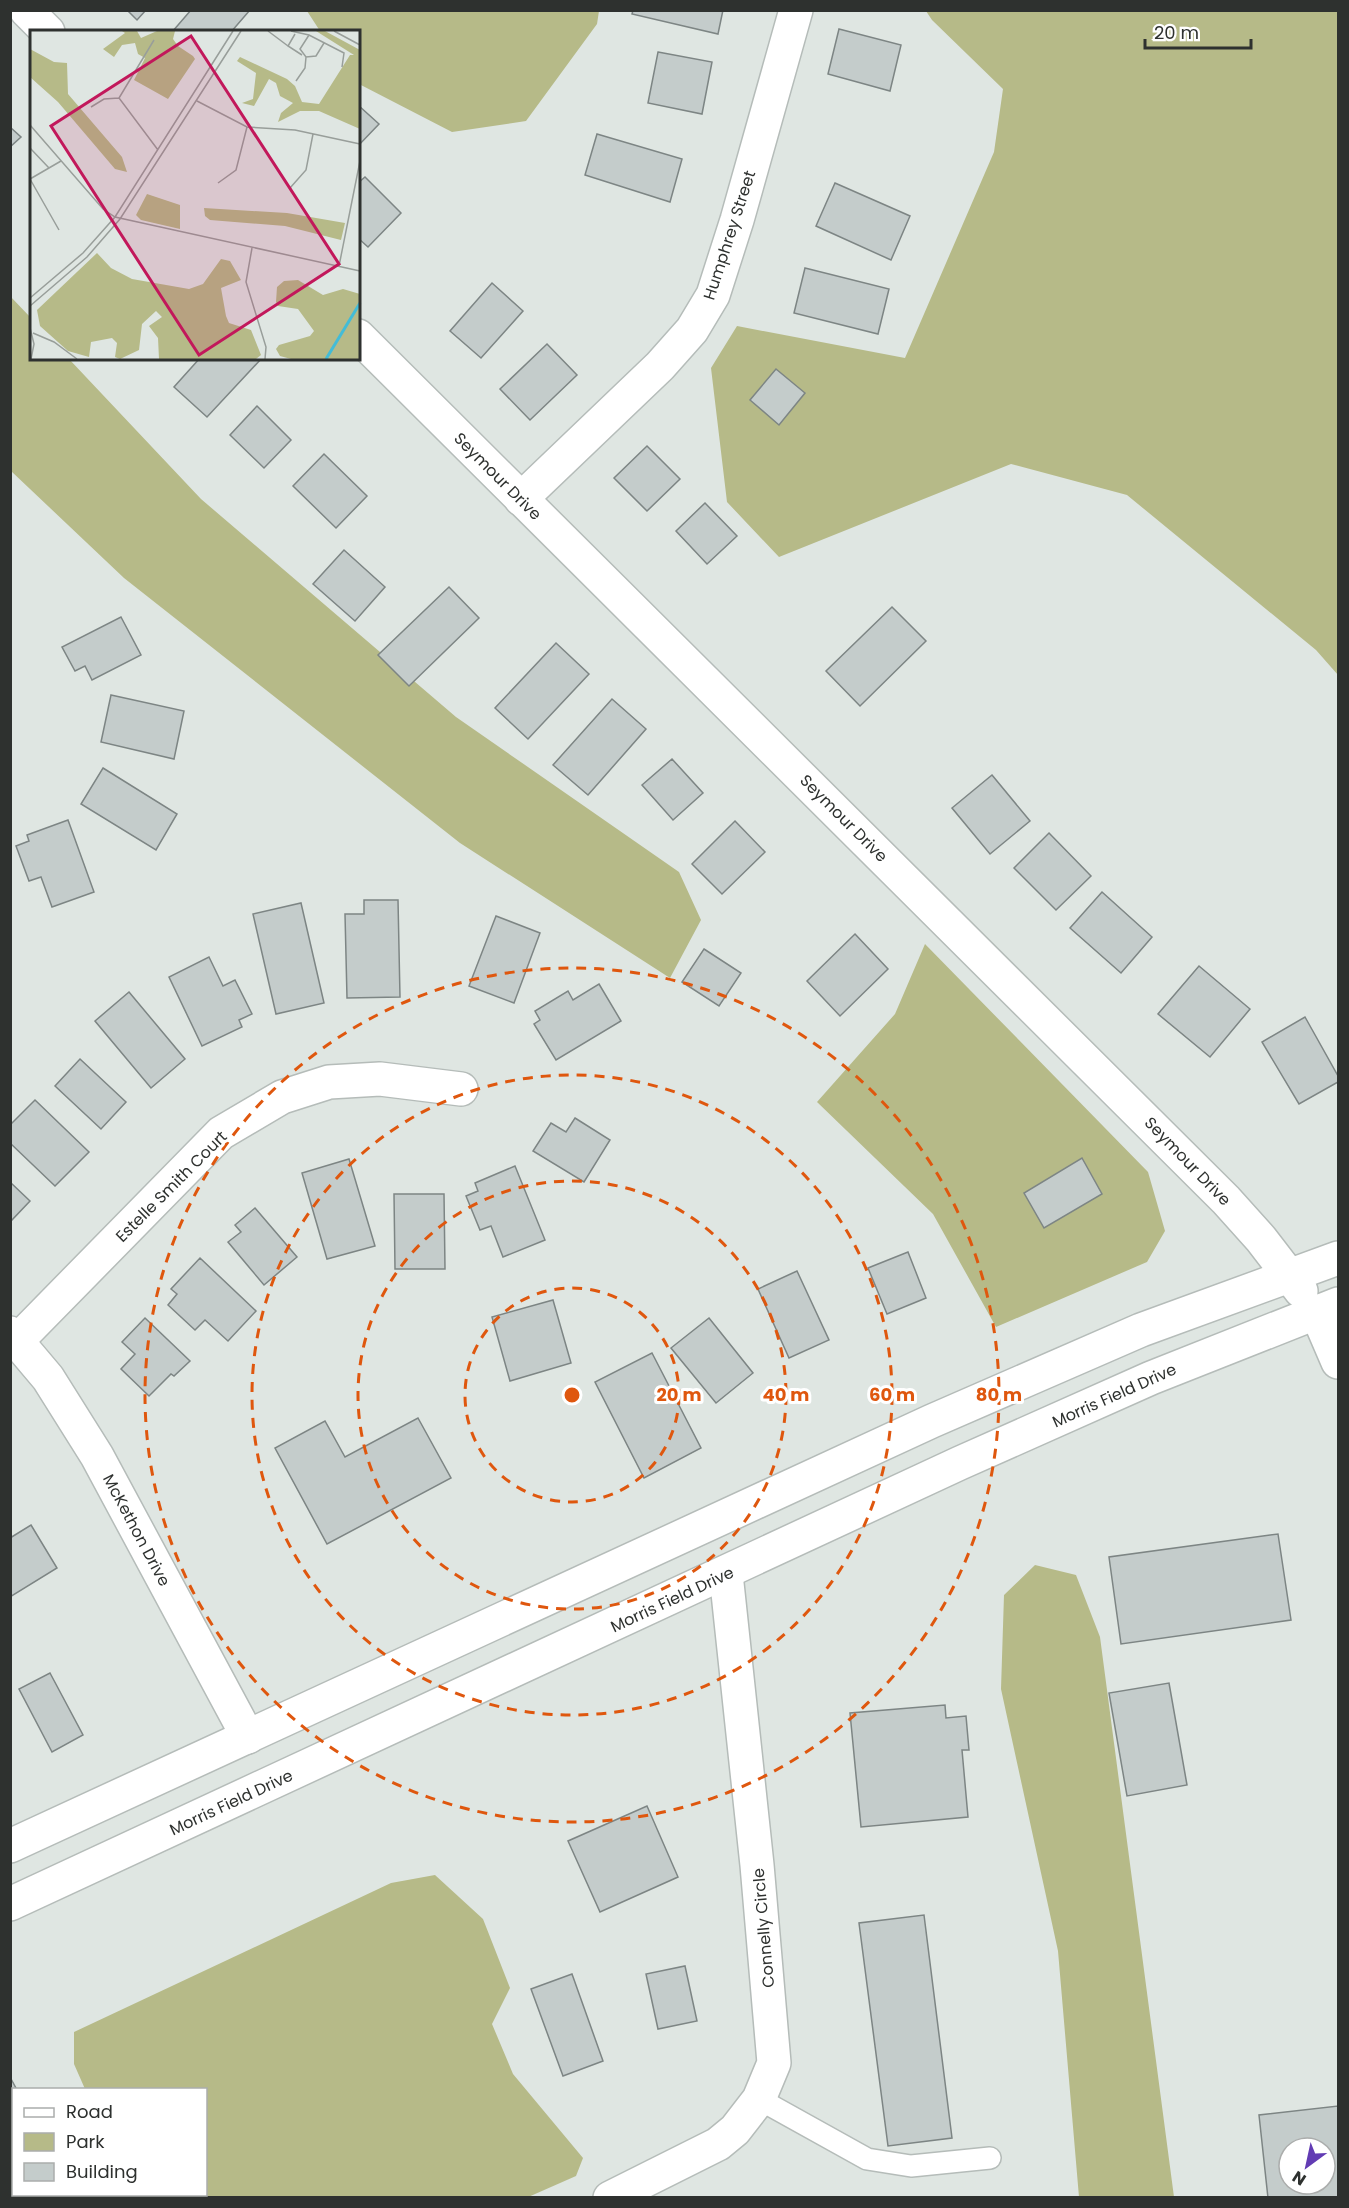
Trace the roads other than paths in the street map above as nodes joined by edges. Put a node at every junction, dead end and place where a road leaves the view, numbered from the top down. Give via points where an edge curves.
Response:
1 (26, 10) edge
2 (796, 10) edge
3 (46, 30) edge
4 (360, 338) edge
5 (521, 499) junction
6 (461, 1089) dead end
7 (1338, 1258) edge
8 (1289, 1275) junction
9 (1327, 1308) edge
10 (14, 1336) edge
11 (1338, 1362) edge
12 (726, 1574) junction
13 (248, 1737) junction
14 (10, 1846) edge
15 (10, 1904) edge
16 (759, 2099) junction
17 (990, 2158) dead end
18 (610, 2198) edge

1 - 3 street
2 - 5 street, Humphrey Street via 713,295 692,330 660,366
4 - 5 street, Seymour Drive
5 - 8 street, Seymour Drive via 1152,1125 1226,1200
6 - 10 street, Estelle Smith Court via 380,1079 329,1082 282,1097 221,1134
7 - 8 street
8 - 9 street, Seymour Drive
8 - 13 street via 1141,1330 932,1421
9 - 11 street, Seymour Drive
9 - 12 street, Morris Field Drive via 1086,1407
10 - 13 street, McKethon Drive via 48,1378 97,1456
12 - 15 street, Morris Field Drive
12 - 16 street, Connelly Circle via 775,2053
13 - 14 street
16 - 17 lane via 867,2159 911,2166
16 - 18 street, Connelly Circle via 735,2130 718,2144

